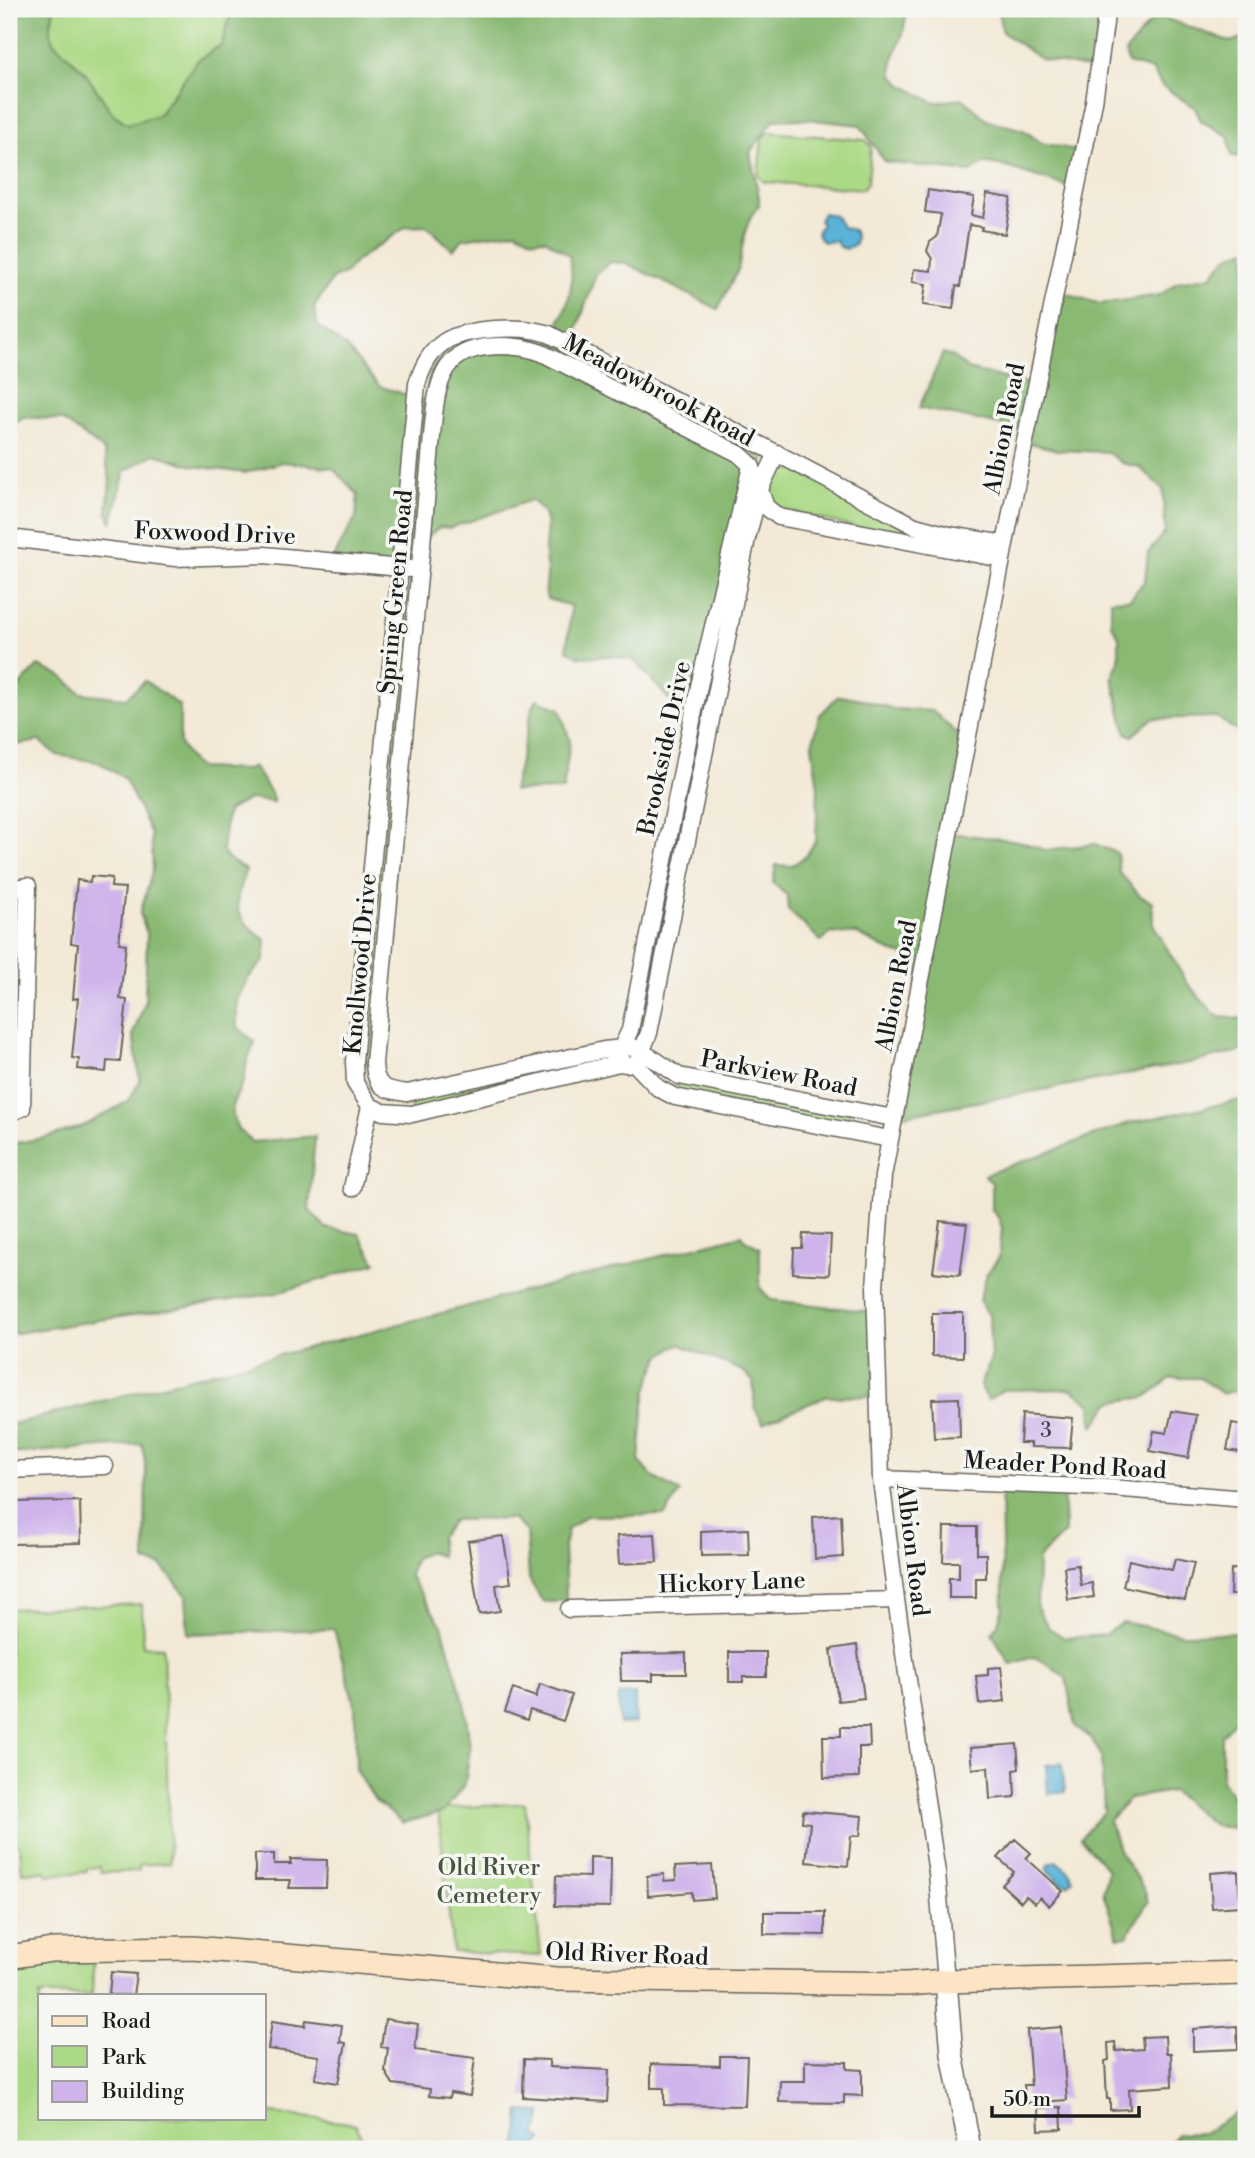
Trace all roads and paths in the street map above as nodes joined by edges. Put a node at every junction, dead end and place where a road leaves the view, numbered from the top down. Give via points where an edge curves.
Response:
1 (1107, 9) edge
2 (415, 402) junction
3 (436, 402) junction
4 (761, 444) junction
5 (777, 453) junction
6 (751, 465) junction
7 (760, 489) junction
8 (9, 538) edge
9 (1003, 552) junction
10 (400, 568) junction
11 (421, 570) junction
12 (381, 765) junction
13 (402, 766) junction
14 (9, 889) edge
15 (621, 1055) junction
16 (639, 1058) junction
17 (370, 1106) junction
18 (9, 1113) edge
19 (893, 1118) junction
20 (889, 1139) junction
21 (352, 1188) dead end
22 (105, 1466) dead end
23 (9, 1470) edge
24 (881, 1479) junction
25 (1246, 1499) edge
26 (895, 1601) junction
27 (569, 1609) dead end
28 (9, 1957) edge
29 (1246, 1973) edge
30 (946, 1981) junction
31 (970, 2149) edge

1 - 9 street, Albion Road via 1094,102
2 - 3 street
2 - 4 street, Meadowbrook Road via 421,370 440,343 472,331 532,328
2 - 10 street, Meadowbrook Road
3 - 6 street, Meadowbrook Road via 452,362 501,345 524,347 739,454
3 - 11 street, Spring Green Road
4 - 5 street, Meadowbrook Road
4 - 6 street, Brookside Drive
5 - 7 street, Brookside Drive
5 - 9 street, Meadowbrook Road via 915,526
6 - 7 street, Meadowbrook Road
6 - 15 street, Brookside Drive
7 - 9 street, Meadowbrook Road via 766,507 779,517
7 - 16 street, Brookside Drive via 649,1033
8 - 10 street, Foxwood Drive via 175,558 264,555
9 - 19 street, Albion Road
10 - 11 street, Foxwood Drive
10 - 12 street, Spring Green Road
11 - 13 street, Spring Green Road
12 - 13 street
12 - 17 street, Spring Green Road via 354,1062 355,1083
13 - 15 street, Knollwood Drive via 374,1063 381,1086 407,1094
14 - 18 street via 29,886 22,1108
15 - 16 street, Knollwood Drive
15 - 17 street, Knollwood Drive via 412,1114
16 - 19 street, Parkview Road via 679,1076
16 - 20 street, Parkview Road via 659,1088 675,1097
17 - 21 street
19 - 20 street, Albion Road
20 - 24 street, Albion Road via 875,1287
22 - 23 street
24 - 25 street, Meader Pond Road via 1111,1488
24 - 26 street, Albion Road
26 - 27 street, Hickory Lane
26 - 30 street, Albion Road via 937,1874
28 - 30 main road, Old River Road via 52,1950 193,1948 556,1979
29 - 30 main road, Old River Road
30 - 31 street via 952,2054

